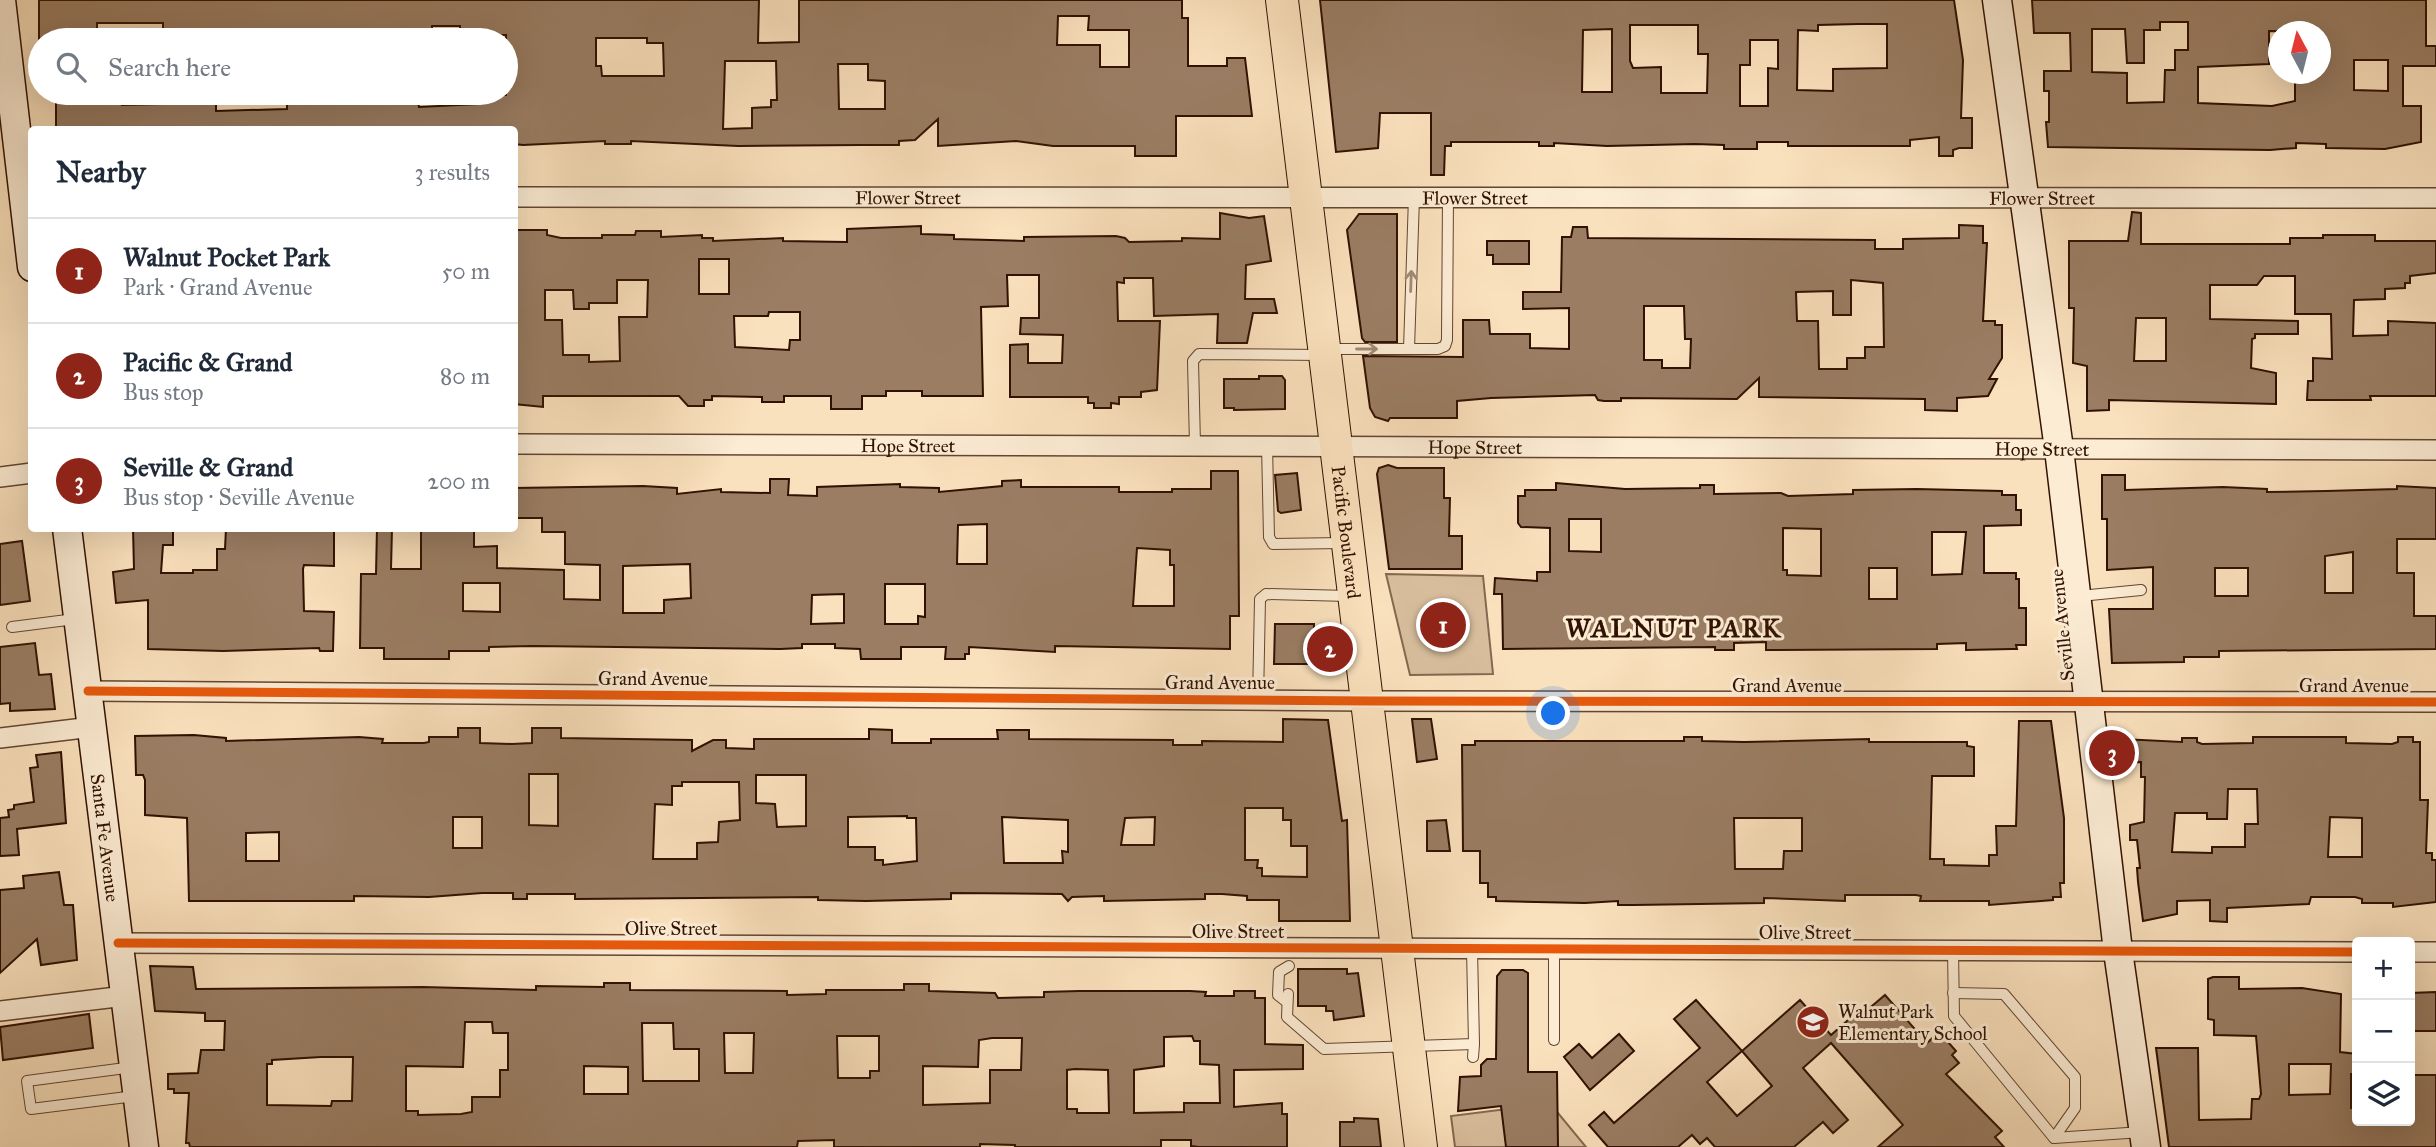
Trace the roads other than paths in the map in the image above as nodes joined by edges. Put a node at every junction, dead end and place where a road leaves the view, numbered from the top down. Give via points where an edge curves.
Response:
1 (1, 0) edge
2 (1282, 0) edge
3 (1997, 0) edge
4 (518, 197) edge
5 (1307, 197) junction
6 (1414, 197) junction
7 (1448, 197) junction
8 (27, 198) edge
9 (2023, 198) junction
10 (2436, 198) edge
11 (1409, 349) junction
12 (1326, 352) junction
13 (518, 444) edge
14 (1195, 445) junction
15 (1267, 445) junction
16 (1338, 445) junction
17 (2059, 449) junction
18 (2436, 450) edge
19 (28, 474) edge
20 (0, 477) edge
21 (68, 532) edge
22 (1350, 543) junction
23 (2141, 590) dead end
24 (1356, 596) junction
25 (2076, 597) junction
26 (79, 618) junction
27 (12, 627) dead end
28 (88, 691) junction
29 (1258, 700) junction
30 (1369, 701) junction
31 (2436, 702) edge
32 (2088, 703) junction
33 (92, 727) junction
34 (0, 738) edge
35 (118, 943) junction
36 (1398, 949) junction
37 (1472, 949) junction
38 (1554, 949) junction
39 (1953, 950) junction
40 (2118, 951) junction
41 (2352, 952) edge
42 (2415, 952) edge
43 (2436, 952) edge
44 (1289, 963) junction
45 (1954, 993) junction
46 (125, 996) junction
47 (0, 1011) edge
48 (1554, 1040) dead end
49 (1474, 1044) junction
50 (1409, 1046) junction
51 (1473, 1057) dead end
52 (133, 1067) junction
53 (138, 1096) junction
54 (2054, 1138) junction
55 (2145, 1139) edge
56 (144, 1147) edge
57 (1421, 1147) edge

1 - 8 street
2 - 5 main road, Pacific Boulevard
3 - 9 street, Seville Avenue
4 - 5 street, Flower Street
5 - 6 street, Flower Street
5 - 12 main road, Pacific Boulevard
6 - 7 street, Flower Street
11 -> 6 lane
7 - 9 street, Flower Street
7 - 11 lane via 1447,340 1438,349
9 - 10 street, Flower Street
9 - 17 street, Seville Avenue
12 -> 11 lane
12 - 14 lane via 1199,354 1193,361
12 - 16 main road, Pacific Boulevard
13 - 14 street, Hope Street
14 - 15 street, Hope Street
15 - 16 street, Hope Street
15 - 22 lane via 1269,537 1273,544
16 - 17 street, Hope Street
16 - 22 main road, Pacific Boulevard
17 - 18 street, Hope Street
17 - 25 street, Seville Avenue
19 - 20 street
21 - 26 street, Santa Fe Avenue
22 - 24 main road, Pacific Boulevard
23 - 25 lane
24 - 29 lane via 1266,594 1260,599
24 - 30 main road, Pacific Boulevard
25 - 32 street, Seville Avenue
26 - 27 lane
26 - 28 street, Santa Fe Avenue
28 - 29 street, Grand Avenue
28 - 33 street, Santa Fe Avenue
29 - 30 street, Grand Avenue
30 - 32 street, Grand Avenue
30 - 36 main road, Pacific Boulevard
31 - 32 street, Grand Avenue
32 - 40 street, Seville Avenue
33 - 34 street
33 - 35 street, Santa Fe Avenue
35 - 44 street, Olive Street
35 - 46 street, Santa Fe Avenue
36 - 37 street, Olive Street
36 - 44 street, Olive Street
36 - 50 main road, Pacific Boulevard
37 - 38 street, Olive Street
37 - 49 lane
38 - 39 street, Olive Street
38 - 48 lane
39 - 40 street, Olive Street
39 - 45 lane
40 - 41 street, Olive Street
40 - 55 street, Seville Avenue
42 - 43 street
44 - 50 lane via 1279,972 1278,995 1288,998 1287,1017 1324,1049
45 - 54 lane via 1954,1016
45 - 54 lane via 2004,994 2074,1077 2075,1108
46 - 47 street
46 - 52 street, Santa Fe Avenue
49 - 50 lane
49 - 51 lane
50 - 57 main road, Pacific Boulevard
52 - 53 street, Santa Fe Avenue
52 - 53 lane via 27,1081 31,1109
53 - 56 street, Santa Fe Avenue
54 - 55 lane

